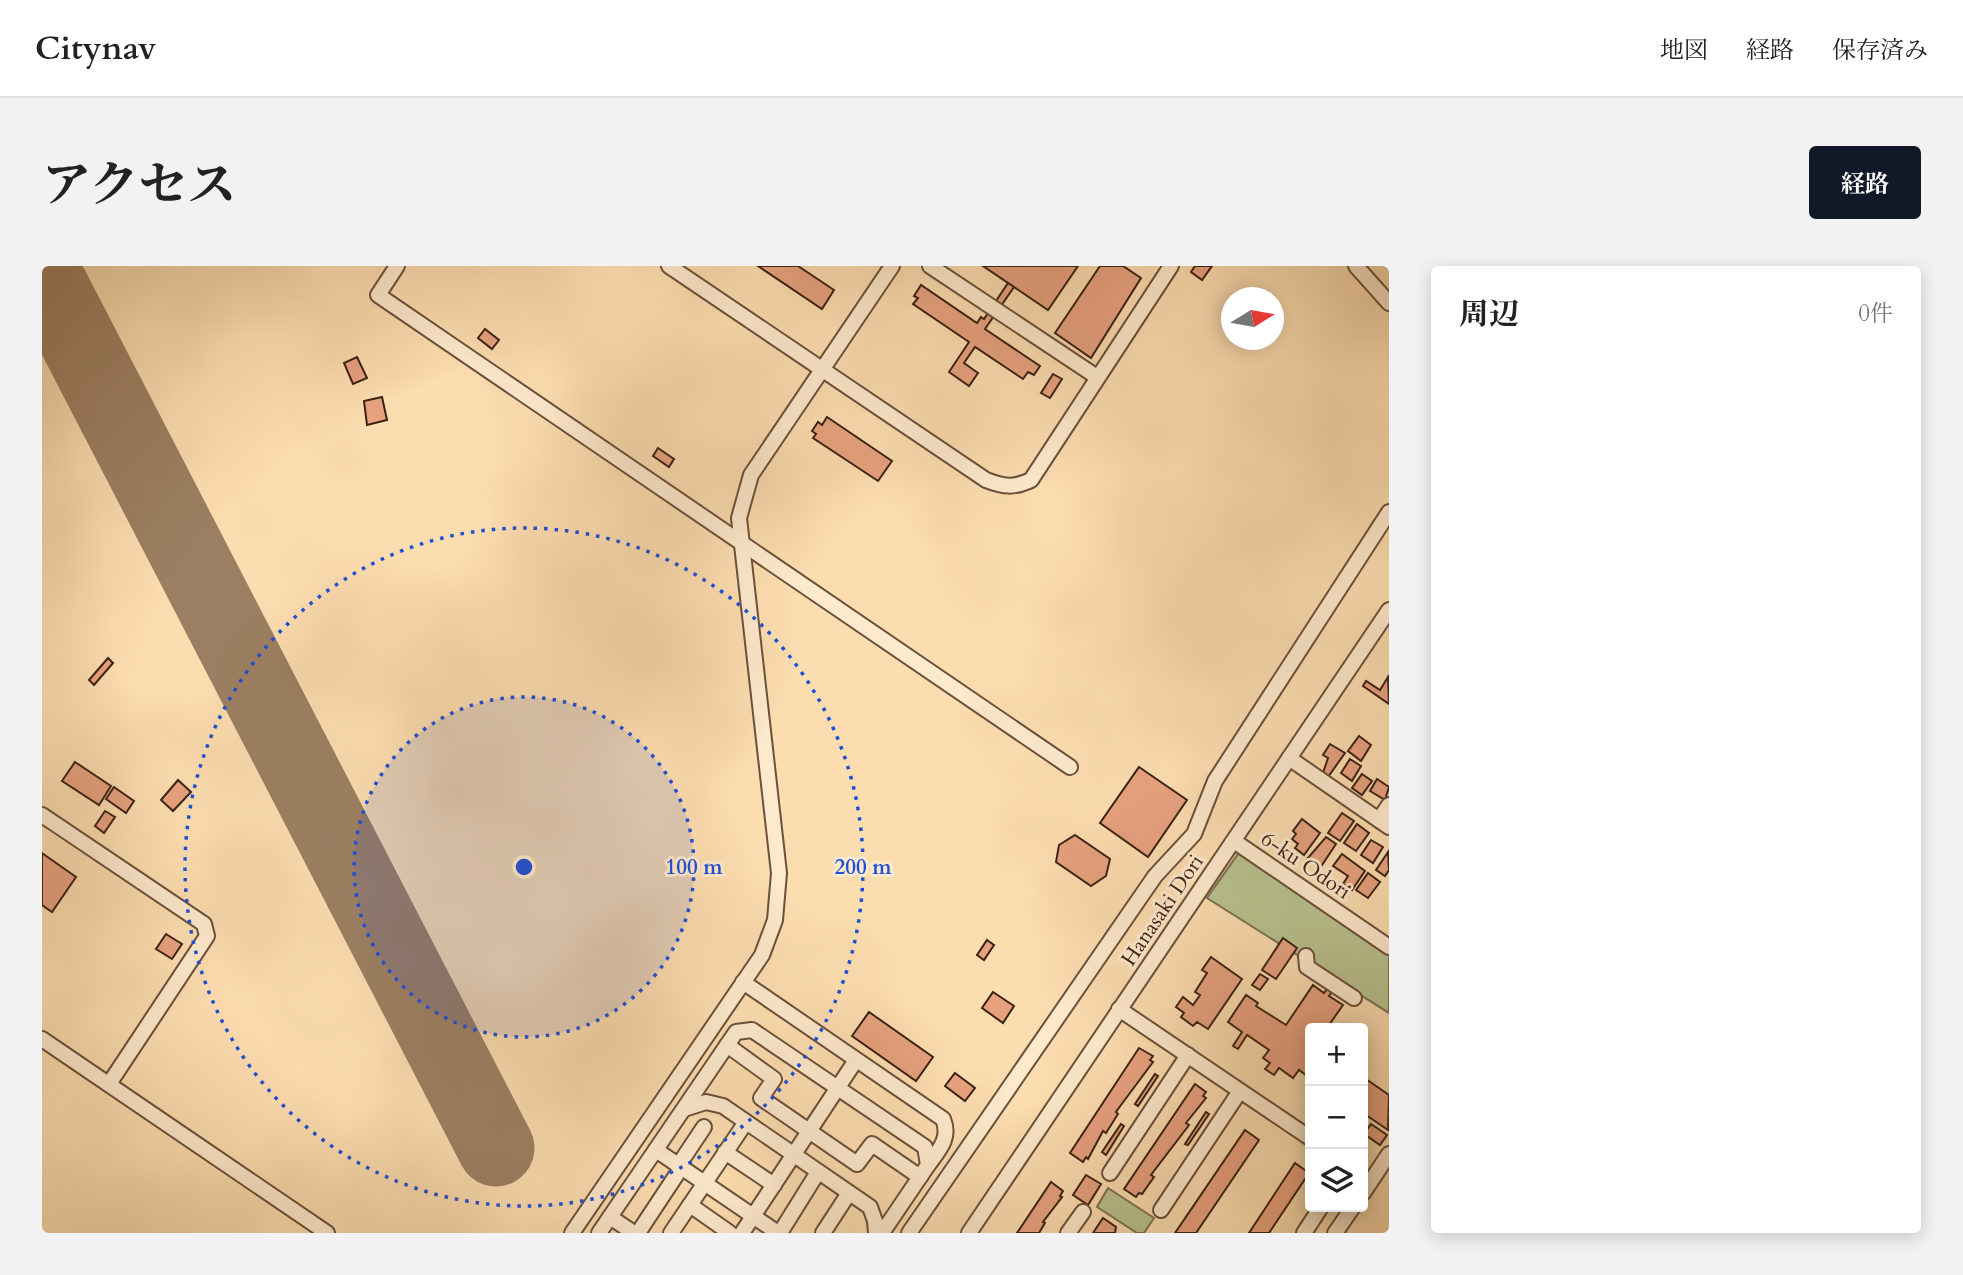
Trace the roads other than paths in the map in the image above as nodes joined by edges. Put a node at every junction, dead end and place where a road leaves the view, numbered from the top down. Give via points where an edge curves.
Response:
1 (397, 266) edge
2 (668, 266) edge
3 (892, 266) edge
4 (930, 266) edge
5 (1171, 266) edge
6 (1356, 266) edge
7 (1389, 303) edge
8 (822, 370) junction
9 (1097, 377) junction
10 (1389, 512) edge
11 (740, 543) junction
12 (1389, 610) edge
13 (1289, 758) junction
14 (1070, 767) dead end
15 (1389, 805) edge
16 (42, 815) edge
17 (1384, 823) edge
18 (1234, 841) junction
19 (1389, 947) edge
20 (1306, 956) dead end
21 (743, 982) junction
22 (1354, 998) dead end
23 (1119, 1009) junction
24 (42, 1039) edge
25 (727, 1045) junction
26 (1188, 1055) junction
27 (856, 1060) junction
28 (109, 1084) junction
29 (838, 1088) junction
30 (1240, 1091) junction
31 (684, 1109) junction
32 (746, 1122) junction
33 (704, 1127) dead end
34 (810, 1131) junction
35 (1305, 1135) edge
36 (656, 1150) junction
37 (725, 1152) junction
38 (1389, 1154) edge
39 (794, 1155) junction
40 (680, 1167) junction
41 (818, 1171) junction
42 (924, 1171) junction
43 (1110, 1172) dead end
44 (1368, 1176) edge
45 (704, 1183) junction
46 (774, 1185) junction
47 (849, 1192) junction
48 (690, 1205) junction
49 (1161, 1210) dead end
50 (1083, 1212) dead end
51 (1318, 1212) edge
52 (1350, 1212) edge
53 (753, 1216) junction
54 (610, 1217) junction
55 (709, 1227) edge
56 (1339, 1232) edge
57 (327, 1233) edge
58 (572, 1233) edge
59 (599, 1233) edge
60 (636, 1233) edge
61 (671, 1233) edge
62 (730, 1233) edge
63 (741, 1233) edge
64 (779, 1233) edge
65 (823, 1233) edge
66 (876, 1233) edge
67 (882, 1233) edge
68 (909, 1233) edge
69 (969, 1233) edge
70 (1068, 1233) edge
71 (1304, 1233) edge

1 - 11 street via 378,295
2 - 8 street
3 - 8 street
4 - 9 street
5 - 9 street
6 - 7 street
8 - 9 street via 986,480 1004,487 1031,480
8 - 11 street via 751,475 739,518
10 - 68 street via 1215,781 1194,834 1155,876
11 - 14 street
11 - 21 street via 779,873 769,939
12 - 13 street, Hanasaki Dori
13 - 17 street
13 - 18 street, Hanasaki Dori
15 - 17 street
16 - 28 street via 204,924 207,936
18 - 19 street, 6-ku Odori
18 - 23 street, Hanasaki Dori
20 - 22 street via 1307,967
21 - 27 street
21 - 58 street
23 - 26 street
23 - 69 street, Hanasaki Dori
24 - 28 street
25 - 29 street via 736,1032 752,1030
25 - 31 street
25 - 34 street via 774,1079 761,1098
26 - 30 street
26 - 43 street
27 - 29 street
27 - 42 street via 943,1119 948,1130 944,1144
28 - 57 street
29 - 34 street
29 - 42 street via 925,1147
30 - 35 street
30 - 49 street
31 - 32 street via 706,1102 723,1106
31 - 36 street
32 - 37 street
32 - 39 street
33 - 40 street via 700,1145
34 - 39 street
34 - 42 street via 857,1164 872,1144
36 - 40 street
36 - 54 street
37 - 45 street
37 - 46 street
38 - 44 street
39 - 41 street
39 - 46 street
40 - 45 street
40 - 60 street
41 - 47 street
41 - 64 street
42 - 67 street
45 - 48 street
45 - 53 street
46 - 53 street
47 - 65 street
47 - 66 street via 870,1207
48 - 55 street
48 - 61 street
50 - 70 street
51 - 71 street
52 - 56 street
53 - 63 street
53 - 64 street
54 - 59 street
54 - 60 street
55 - 62 street

